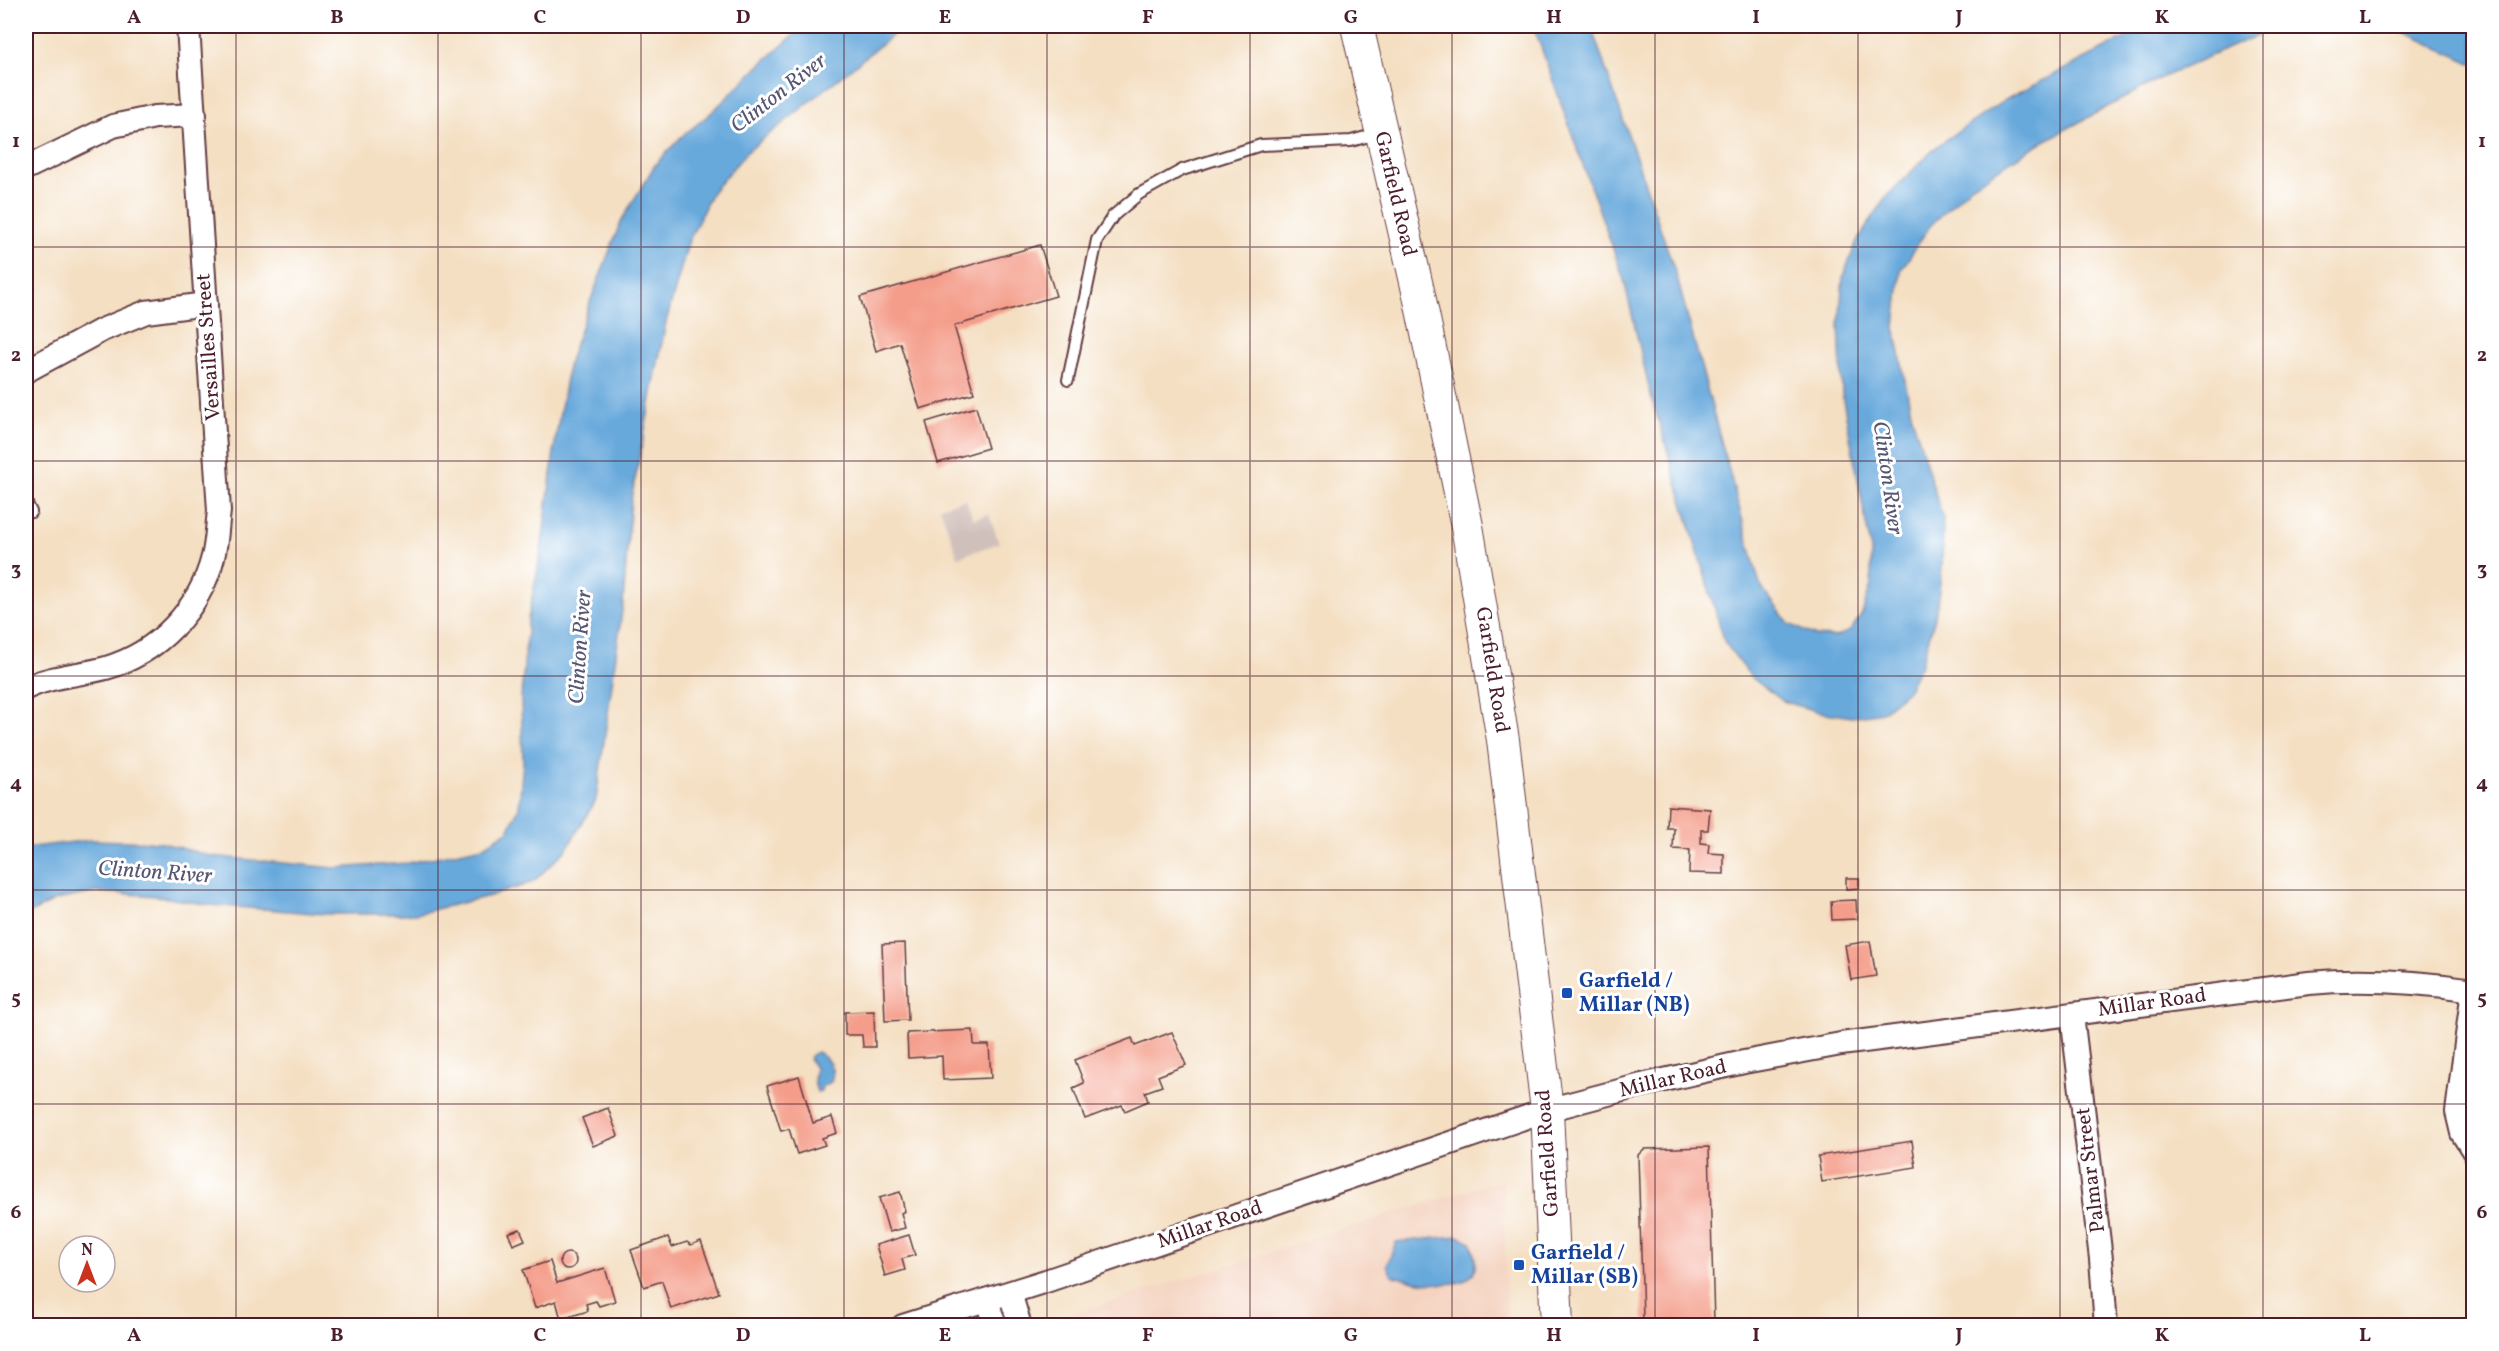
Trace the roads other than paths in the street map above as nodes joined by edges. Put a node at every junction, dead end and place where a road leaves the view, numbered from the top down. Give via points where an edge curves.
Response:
1 (188, 26) edge
2 (1357, 26) edge
3 (195, 115) junction
4 (1380, 133) junction
5 (26, 168) edge
6 (206, 304) junction
7 (26, 371) edge
8 (1068, 380) dead end
9 (26, 688) edge
10 (2473, 990) edge
11 (2072, 1015) junction
12 (2468, 1059) edge
13 (1547, 1110) junction
14 (2474, 1152) edge
15 (1010, 1293) junction
16 (987, 1300) junction
17 (903, 1326) edge
18 (995, 1326) edge
19 (1020, 1326) edge
20 (1557, 1326) edge
21 (2106, 1326) edge

1 - 3 street, Versailles Street
2 - 4 main road, Garfield Road
3 - 5 street via 155,117 113,126
3 - 6 street, Versailles Street
4 - 8 lane via 1352,141 1262,145 1182,170 1139,194 1113,216 1097,240
4 - 13 main road, Garfield Road via 1419,295 1485,630 1506,763
6 - 7 street via 146,312 102,330
6 - 9 street, Versailles Street via 219,511 214,556 202,587 170,632 119,664
10 - 11 street, Millar Road via 2347,980
10 - 12 street
11 - 13 street, Millar Road via 1782,1054
11 - 21 street, Palmar Street
12 - 14 street via 2457,1112 2462,1133
13 - 15 street, Millar Road
13 - 20 main road, Garfield Road
15 - 16 street, Millar Road
15 - 19 street
16 - 17 street, Millar Road
16 - 18 street

